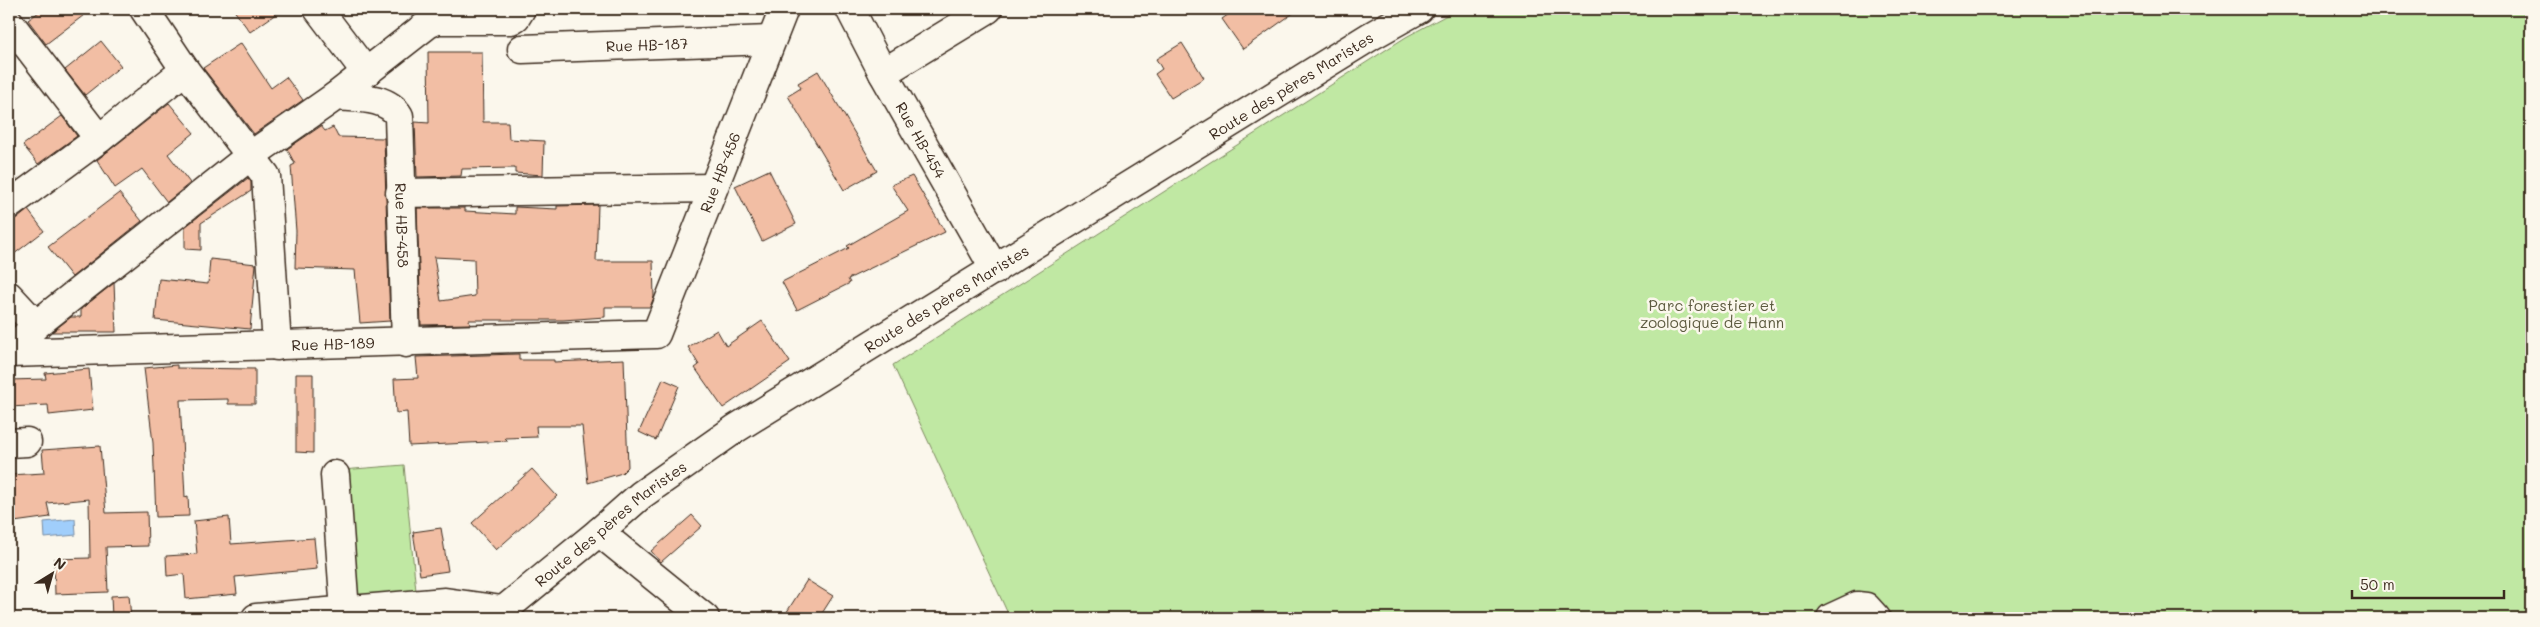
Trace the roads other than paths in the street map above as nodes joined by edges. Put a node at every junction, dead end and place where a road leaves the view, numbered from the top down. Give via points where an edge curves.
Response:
1 (318, 9) edge
2 (521, 9) edge
3 (784, 9) edge
4 (850, 9) edge
5 (988, 9) edge
6 (1419, 9) edge
7 (154, 12) edge
8 (9, 22) edge
9 (772, 40) junction
10 (522, 49) dead end
11 (185, 70) junction
12 (365, 71) junction
13 (883, 73) junction
14 (336, 96) junction
15 (99, 139) junction
16 (250, 156) junction
17 (713, 188) junction
18 (400, 193) junction
19 (9, 205) edge
20 (995, 270) junction
21 (9, 296) edge
22 (36, 325) junction
23 (656, 334) joint
24 (406, 343) junction
25 (277, 346) junction
26 (9, 353) edge
27 (335, 475) dead end
28 (599, 532) junction
29 (345, 611) junction
30 (498, 614) edge
31 (256, 618) edge
32 (705, 618) edge
33 (1831, 618) edge
34 (1876, 618) edge

1 - 12 street
2 - 12 street via 511,20 437,20
3 - 9 street, Rue HB-456
4 - 13 street, Rue HB-454
5 - 13 street
6 - 20 street, Route des pères Maristes
7 - 11 street
8 - 15 street
9 - 10 street, Rue HB-187
9 - 17 street, Rue HB-456
11 - 15 street
11 - 16 street
12 - 14 street
13 - 20 street, Rue HB-454
14 - 16 street
14 - 18 street, Rue HB-458 via 387,102 395,108 399,116
15 - 19 street
16 - 22 street
16 - 25 street via 266,176
17 - 18 street
17 - 23 street, Rue HB-456
18 - 24 street, Rue HB-458
20 - 28 street, Route des pères Maristes via 735,429 641,495
21 - 22 street
22 - 26 street
23 - 24 street, Rue HB-189
24 - 25 street, Rue HB-189
25 - 26 street, Rue HB-189
27 - 29 street
28 - 30 street, Route des pères Maristes
28 - 32 street
29 - 30 street via 445,602
29 - 31 street
33 - 34 street via 1858,606 1866,607

